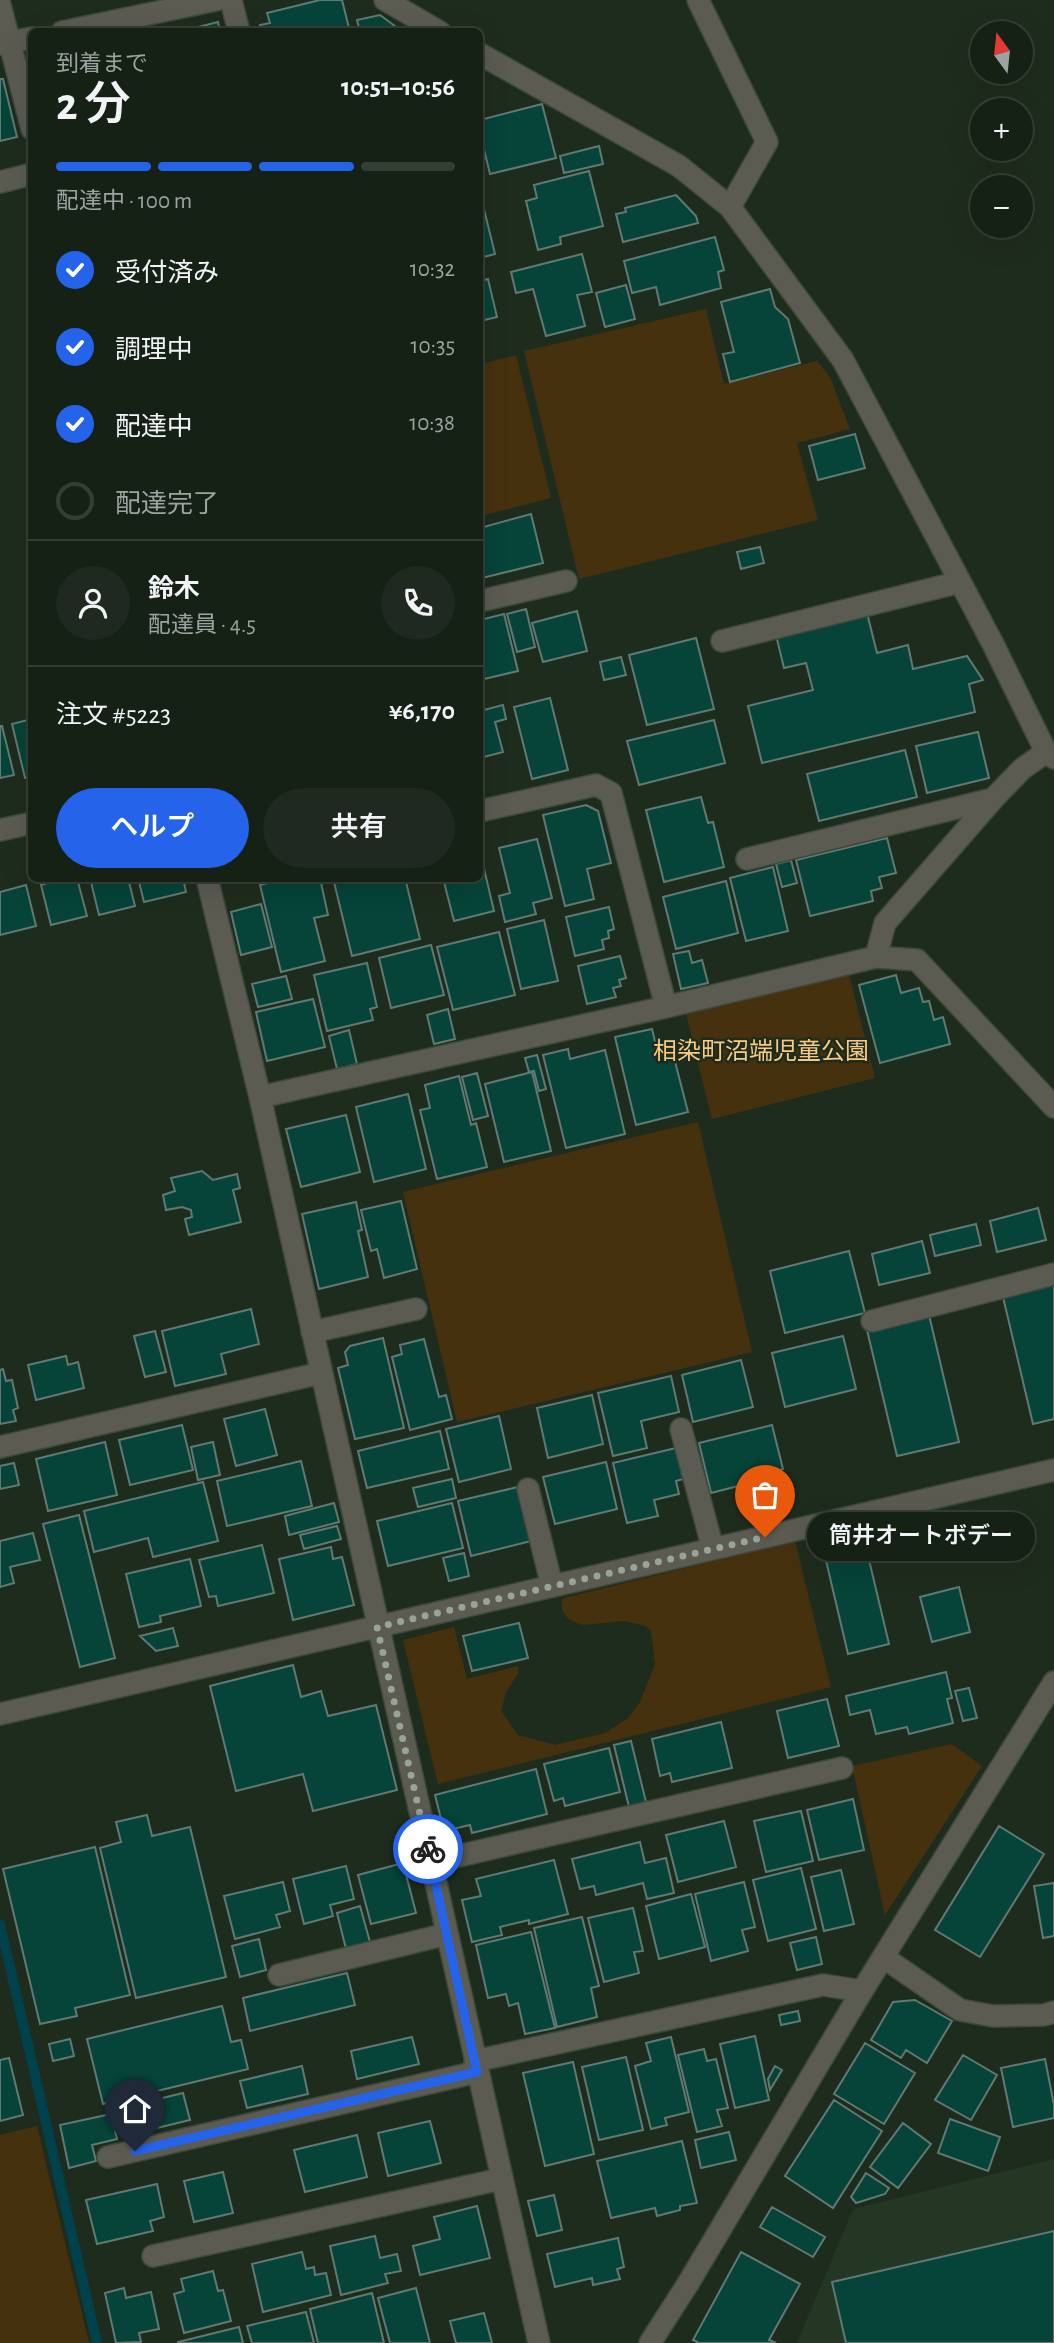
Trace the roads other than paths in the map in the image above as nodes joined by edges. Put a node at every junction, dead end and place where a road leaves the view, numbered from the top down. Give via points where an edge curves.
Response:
1 (216, 0) edge
2 (231, 0) edge
3 (386, 0) edge
4 (698, 0) edge
5 (0, 5) edge
6 (81, 28) edge
7 (238, 28) edge
8 (433, 28) edge
9 (28, 39) edge
10 (4, 43) edge
11 (483, 56) edge
12 (28, 118) edge
13 (28, 175) edge
14 (0, 182) edge
15 (730, 207) junction
16 (566, 581) dead end
17 (960, 582) junction
18 (483, 600) edge
19 (722, 641) dead end
20 (1050, 755) edge
21 (993, 799) junction
22 (483, 810) edge
23 (28, 823) edge
24 (0, 830) edge
25 (747, 859) dead end
26 (208, 882) edge
27 (876, 957) junction
28 (666, 1007) junction
29 (260, 1097) junction
30 (1054, 1107) edge
31 (1054, 1274) edge
32 (416, 1309) dead end
33 (872, 1321) dead end
34 (312, 1332) junction
35 (321, 1373) junction
36 (681, 1429) dead end
37 (0, 1447) edge
38 (1054, 1470) edge
39 (528, 1489) dead end
40 (713, 1549) junction
41 (552, 1586) junction
42 (377, 1627) junction
43 (1054, 1682) edge
44 (0, 1714) edge
45 (842, 1768) dead end
46 (432, 1862) junction
47 (447, 1934) junction
48 (883, 1957) junction
49 (279, 1975) dead end
50 (862, 1991) junction
51 (1054, 2012) edge
52 (476, 2067) junction
53 (108, 2157) dead end
54 (501, 2179) junction
55 (153, 2256) dead end
56 (539, 2343) edge
57 (650, 2343) edge

1 - 6 street
2 - 7 street
3 - 8 street
4 - 15 street via 768,142
5 - 10 street
9 - 10 street
10 - 12 street
11 - 15 street via 679,166
13 - 14 street
15 - 17 street via 843,360
16 - 18 street
17 - 19 street
17 - 20 street
20 - 21 street via 1022,769
21 - 25 street
21 - 27 street via 885,923
22 - 28 street via 596,785 611,793
23 - 24 street
26 - 29 street
27 - 28 street
27 - 30 street via 917,960
28 - 29 street
29 - 34 street
31 - 33 street
32 - 34 street
34 - 35 street
35 - 37 street
35 - 42 street
36 - 40 street
38 - 40 street
39 - 41 street
40 - 41 street
41 - 42 street
42 - 44 street
42 - 46 street
43 - 48 street
45 - 46 street
46 - 47 street
47 - 49 street
47 - 52 street
48 - 50 street
48 - 51 street via 960,2010 993,2016
50 - 52 street via 824,1985
50 - 57 street
52 - 53 street
52 - 54 street
54 - 55 street
54 - 56 street

